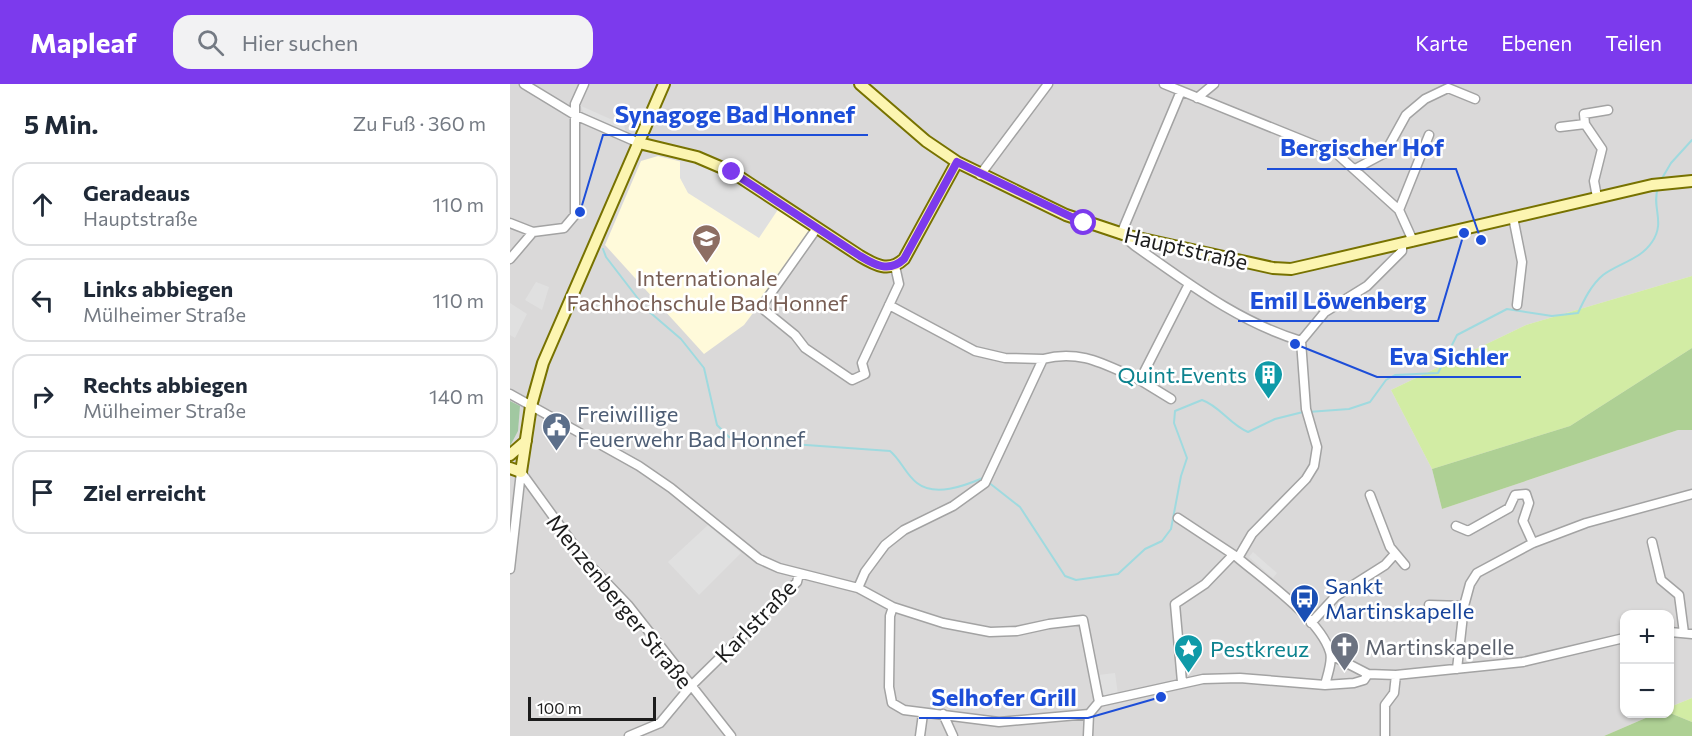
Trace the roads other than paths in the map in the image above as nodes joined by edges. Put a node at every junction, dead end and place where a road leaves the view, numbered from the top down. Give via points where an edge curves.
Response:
1 (524, 84) edge
2 (584, 84) edge
3 (664, 84) edge
4 (860, 84) edge
5 (1048, 84) edge
6 (1164, 84) edge
7 (1214, 84) edge
8 (1181, 91) junction
9 (1197, 98) junction
10 (1475, 99) dead end
11 (1608, 110) dead end
12 (575, 115) junction
13 (1585, 124) junction
14 (1560, 128) dead end
15 (1430, 135) dead end
16 (639, 143) junction
17 (957, 162) junction
18 (1355, 169) junction
19 (980, 175) junction
20 (1692, 182) edge
21 (1597, 197) junction
22 (1399, 210) junction
23 (1513, 217) junction
24 (510, 223) edge
25 (817, 228) junction
26 (533, 232) junction
27 (1125, 235) junction
28 (1407, 242) junction
29 (510, 259) edge
30 (895, 266) junction
31 (1189, 284) junction
32 (890, 305) junction
33 (1517, 305) dead end
34 (1301, 341) junction
35 (1043, 359) junction
36 (1140, 380) junction
37 (510, 394) edge
38 (1170, 399) dead end
39 (531, 406) junction
40 (526, 440) junction
41 (510, 455) edge
42 (510, 468) edge
43 (522, 472) junction
44 (1692, 494) edge
45 (1370, 495) dead end
46 (1178, 518) dead end
47 (1456, 526) dead end
48 (1652, 542) dead end
49 (1533, 543) junction
50 (1394, 555) junction
51 (1235, 557) junction
52 (1405, 566) dead end
53 (510, 569) edge
54 (799, 574) junction
55 (858, 588) junction
56 (1430, 605) dead end
57 (1464, 606) junction
58 (893, 607) junction
59 (1311, 623) junction
60 (1688, 634) edge
61 (1620, 639) edge
62 (1331, 654) junction
63 (1457, 669) junction
64 (1368, 674) junction
65 (1396, 675) junction
66 (1182, 682) junction
67 (1325, 685) junction
68 (690, 687) junction
69 (1099, 702) junction
70 (923, 714) junction
71 (943, 714) junction
72 (1089, 714) junction
73 (629, 736) edge
74 (731, 736) edge
75 (920, 736) edge
76 (953, 736) edge
77 (1088, 736) edge
78 (1385, 736) edge

1 - 12 street
2 - 12 street via 575,104
3 - 16 main road
4 - 17 main road, Hauptstraße via 926,141
5 - 19 street
6 - 8 street
7 - 9 street
8 - 9 street
8 - 27 street
9 - 18 street via 1316,144
10 - 18 street via 1448,88 1425,99 1406,115 1386,153
11 - 13 street via 1584,114
12 - 16 street
12 - 26 street via 574,215 564,228
13 - 14 street
13 - 21 street via 1602,149 1594,181
15 - 22 street
16 - 25 main road via 697,157 732,172
16 - 39 main road via 555,333
17 - 19 main road, Hauptstraße
17 - 30 main road via 908,254
18 - 22 street
19 - 27 main road, Hauptstraße via 1084,223
20 - 21 main road, Hauptstraße via 1667,182
21 - 23 main road, Hauptstraße
22 - 28 street
23 - 28 main road, Hauptstraße
23 - 33 street via 1522,262
24 - 26 street
25 - 30 main road via 877,266
25 - 32 street via 763,309 805,348 852,380 865,374 862,363
26 - 29 street
27 - 28 main road, Hauptstraße via 1282,269
27 - 31 street
28 - 34 street via 1367,286 1325,312
30 - 32 street via 899,284
31 - 34 street via 1270,332
31 - 36 street
32 - 35 street via 975,351 1005,358
34 - 51 street via 1307,412 1317,447 1314,466
35 - 36 street via 1064,353 1089,358
35 - 55 street via 986,479 954,506 904,530 885,545
36 - 38 street
37 - 39 street
39 - 40 main road
39 - 54 street via 639,466 759,559
40 - 41 main road
40 - 43 main road
42 - 43 main road
43 - 53 street
43 - 68 street, Menzenberger Straße via 584,559 628,605
44 - 49 street via 1608,515
45 - 50 street
46 - 51 street
47 - 49 street via 1468,531 1509,508 1515,495 1526,494 1529,503 1523,521
48 - 60 street via 1661,580 1679,595
49 - 57 street via 1478,573 1470,584
50 - 52 street
50 - 59 street via 1336,596
51 - 59 street
51 - 66 street via 1175,604
54 - 55 street
54 - 68 street, Karlstraße via 796,582
55 - 58 street
56 - 57 street
57 - 63 street
58 - 69 street via 943,623 990,632 1083,620
58 - 70 street via 889,676 892,703
59 - 62 street
61 - 63 street via 1523,662
62 - 64 street
62 - 67 street
63 - 65 street
64 - 65 street
64 - 67 street via 1364,680
65 - 78 street via 1394,693 1385,705
66 - 67 street via 1240,678
66 - 69 street
68 - 73 street, Karlstraße via 660,723
68 - 74 street, Menzenberger Straße
69 - 72 street
70 - 71 street
70 - 75 street
71 - 72 street via 999,722
71 - 76 street
72 - 77 street

